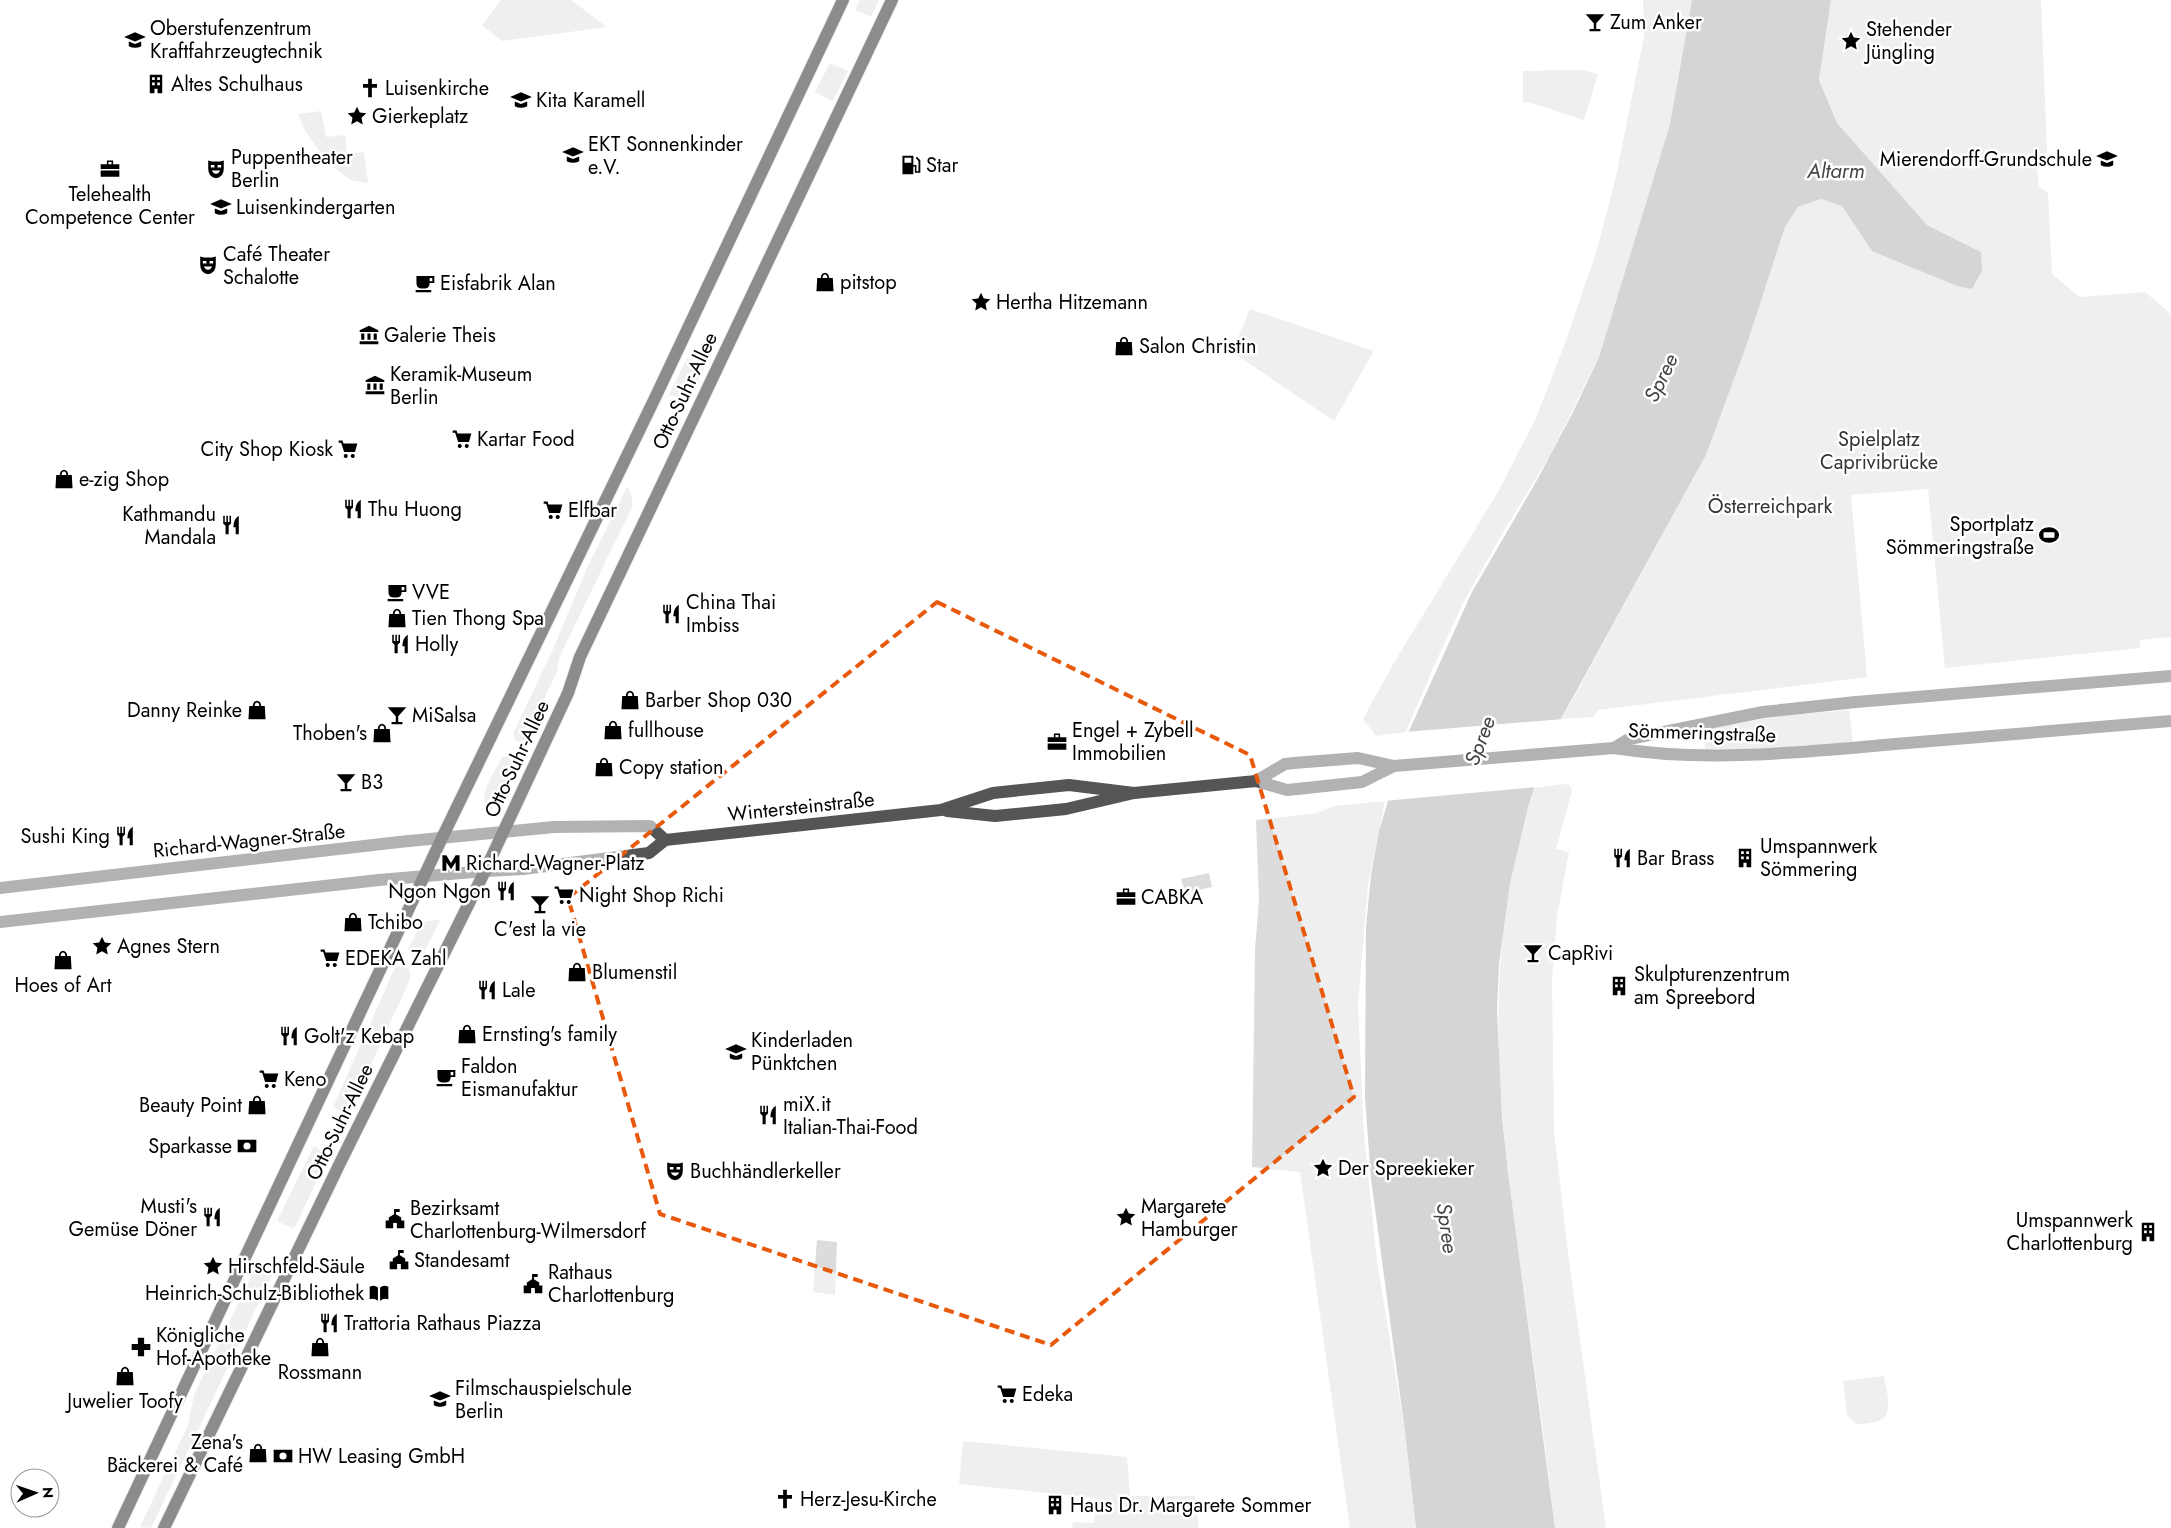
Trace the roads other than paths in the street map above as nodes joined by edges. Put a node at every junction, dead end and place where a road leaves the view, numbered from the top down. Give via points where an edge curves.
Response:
1 (843, 0) edge
2 (892, 0) edge
3 (2171, 676) edge
4 (2171, 721) edge
5 (1614, 748) junction
6 (1394, 766) junction
7 (1256, 781) junction
8 (1134, 793) junction
9 (941, 810) junction
10 (503, 832) junction
11 (442, 838) junction
12 (665, 840) junction
13 (485, 871) junction
14 (424, 876) junction
15 (0, 888) edge
16 (0, 922) edge
17 (118, 1528) edge
18 (164, 1528) edge

1 - 11 main road, Otto-Suhr-Allee
2 - 10 main road, Otto-Suhr-Allee via 580,657 566,698
3 - 5 street, Sömmeringstraße via 1763,712 1629,739
4 - 5 street, Sömmeringstraße via 1787,755 1679,755
5 - 6 street, Wintersteinstraße
6 - 7 street, Wintersteinstraße via 1362,782 1287,790
6 - 7 street, Wintersteinstraße via 1358,758 1285,764
7 - 8 street, Wintersteinstraße
8 - 9 street, Wintersteinstraße via 1066,810 995,816
8 - 9 street, Wintersteinstraße via 1069,785 993,793
9 - 12 street, Wintersteinstraße
10 - 11 street, Richard-Wagner-Straße
10 - 12 street via 554,827 650,826
10 - 13 main road, Otto-Suhr-Allee
11 - 14 main road, Otto-Suhr-Allee
11 - 15 street, Richard-Wagner-Straße
12 - 13 street, Wintersteinstraße via 649,853
13 - 14 street
13 - 18 main road, Otto-Suhr-Allee
14 - 16 street
14 - 17 main road, Otto-Suhr-Allee

